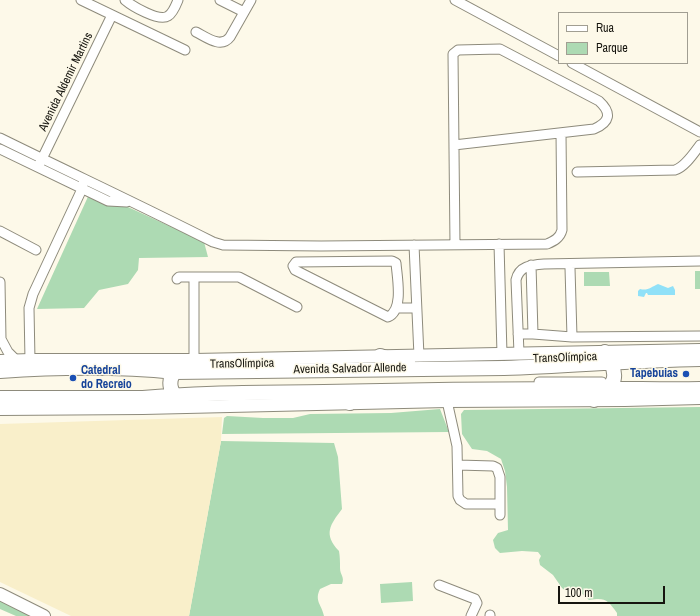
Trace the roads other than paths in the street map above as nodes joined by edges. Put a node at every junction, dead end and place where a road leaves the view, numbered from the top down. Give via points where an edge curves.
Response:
1 (125, 0) edge
2 (178, 0) edge
3 (220, 0) edge
4 (251, 0) edge
5 (455, 0) edge
6 (82, 1) edge
7 (142, 11) junction
8 (244, 12) junction
9 (112, 15) junction
10 (134, 26) junction
11 (196, 32) dead end
12 (185, 50) dead end
13 (558, 55) edge
14 (574, 64) edge
15 (700, 132) edge
16 (561, 133) junction
17 (0, 138) edge
18 (454, 145) junction
19 (700, 145) edge
20 (0, 149) edge
21 (40, 163) junction
22 (577, 172) dead end
23 (83, 184) junction
24 (0, 231) edge
25 (499, 244) junction
26 (414, 245) junction
27 (455, 245) junction
28 (36, 250) dead end
29 (700, 261) edge
30 (531, 265) junction
31 (570, 268) dead end
32 (194, 277) junction
33 (177, 279) dead end
34 (0, 282) edge
35 (416, 303) junction
36 (397, 304) junction
37 (297, 307) dead end
38 (518, 334) junction
39 (533, 334) junction
40 (700, 336) edge
41 (572, 337) junction
42 (0, 339) edge
43 (700, 350) edge
44 (518, 353) junction
45 (380, 356) junction
46 (419, 356) junction
47 (700, 359) edge
48 (16, 360) junction
49 (30, 360) junction
50 (194, 360) junction
51 (610, 360) junction
52 (0, 361) edge
53 (504, 361) junction
54 (700, 365) edge
55 (0, 372) edge
56 (0, 376) edge
57 (173, 383) junction
58 (700, 383) edge
59 (610, 386) junction
60 (700, 389) edge
61 (0, 393) edge
62 (247, 393) junction
63 (0, 398) edge
64 (700, 398) edge
65 (594, 400) junction
66 (448, 401) junction
67 (350, 403) junction
68 (185, 406) junction
69 (0, 409) edge
70 (458, 465) junction
71 (499, 504) junction
72 (500, 515) dead end
73 (438, 585) dead end
74 (0, 594) edge
75 (44, 616) edge
76 (471, 616) edge

1 - 7 street
2 - 7 street via 172,13 164,18
3 - 8 street
4 - 8 street
5 - 13 street
6 - 9 street
7 - 10 street
8 - 11 street via 225,42 213,41
9 - 10 street
9 - 21 street, Avenida Aldemir Martins
10 - 12 street
14 - 15 street
16 - 18 street
16 - 18 street via 594,129 604,124 608,116 607,110 599,100 500,49 458,50 453,54
16 - 25 street via 562,233 547,244
17 - 21 street
18 - 27 street
19 - 22 street via 679,169
20 - 21 street
21 - 23 street
23 - 26 street via 108,200 137,204 218,244
23 - 49 street via 33,294 29,308
24 - 28 street
25 - 27 street
25 - 53 street
26 - 27 street
26 - 35 street
29 - 30 street
30 - 38 street via 523,268 517,275
30 - 39 street
31 - 41 street
32 - 33 street
32 - 37 street via 240,277
32 - 50 street
34 - 42 street
35 - 36 street
35 - 46 street
36 - 36 street via 388,317 295,270 294,265 296,262 394,261
38 - 39 street
38 - 44 street
39 - 41 street
40 - 41 street
42 - 48 street
43 - 51 main road, Avenida Salvador Allende
44 - 51 main road, Avenida Salvador Allende
44 - 53 main road, Avenida Salvador Allende
45 - 46 main road, Avenida Salvador Allende
45 - 50 main road, Avenida Salvador Allende
45 - 53 highway via 393,360 497,365
46 - 53 main road, Avenida Salvador Allende
47 - 51 highway, Avenida Salvador Allende
48 - 49 main road, Avenida Salvador Allende
48 - 52 main road, Avenida Salvador Allende
49 - 50 main road, Avenida Salvador Allende
50 - 57 highway via 180,367
51 - 53 highway, Avenida Salvador Allende via 573,366
51 - 54 street, TransOlímpica
51 - 57 street, TransOlímpica via 570,371
51 - 59 highway via 614,377
53 - 57 highway, Avenida Salvador Allende
55 - 57 highway, Avenida Salvador Allende via 62,368 150,369
56 - 57 street, TransOlímpica via 68,373 143,374
57 - 59 street, TransOlímpica via 582,381
57 - 61 street, TransOlímpica via 143,392
57 - 62 highway, Avenida Salvador Allende
57 - 63 highway, Avenida Salvador Allende via 143,398
57 - 68 highway via 179,403
58 - 59 street, TransOlímpica
59 - 60 highway, Avenida Salvador Allende via 654,390
59 - 62 highway, Avenida Salvador Allende
59 - 65 highway
62 - 67 highway via 258,396 336,398
64 - 65 main road
65 - 66 main road
66 - 67 main road
66 - 70 street
67 - 68 main road
68 - 69 main road
70 - 71 street via 497,468 500,477
70 - 71 street via 458,496 462,503
71 - 72 street
73 - 76 street via 475,599 477,603
74 - 75 main road

